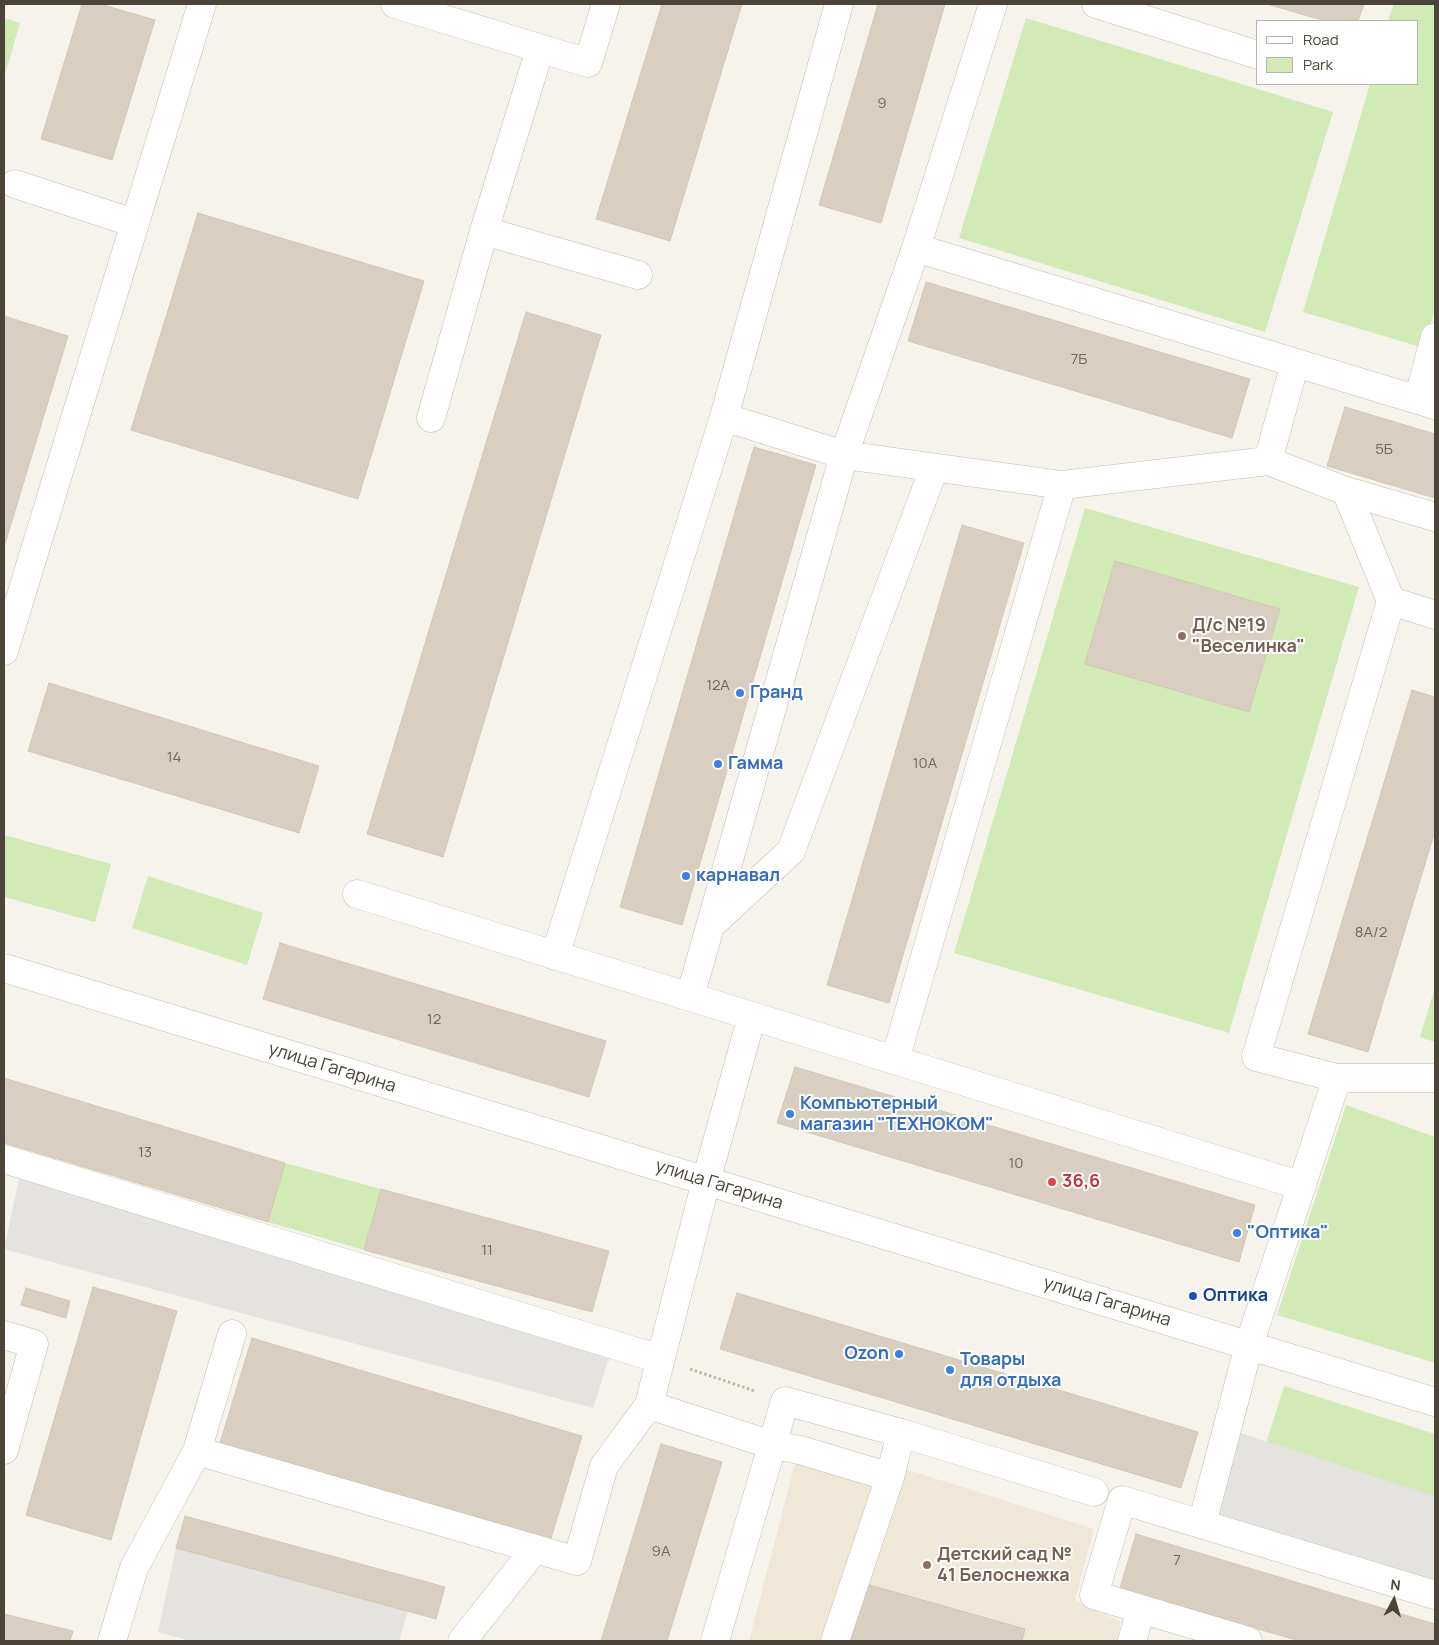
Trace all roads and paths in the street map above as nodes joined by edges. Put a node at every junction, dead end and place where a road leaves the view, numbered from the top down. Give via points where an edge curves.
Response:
1 (202, 4) edge
2 (395, 4) edge
3 (606, 4) edge
4 (839, 4) edge
5 (993, 4) edge
6 (1096, 4) edge
7 (540, 49) junction
8 (1256, 53) edge
9 (15, 184) dead end
10 (134, 223) junction
11 (484, 232) junction
12 (916, 248) junction
13 (638, 275) dead end
14 (1435, 337) edge
15 (1295, 363) junction
16 (1426, 402) edge
17 (724, 417) junction
18 (431, 418) dead end
19 (844, 455) junction
20 (1268, 461) junction
21 (934, 468) junction
22 (1062, 485) junction
23 (1346, 491) junction
24 (1435, 517) edge
25 (1392, 601) junction
26 (1435, 615) edge
27 (4, 651) edge
28 (357, 894) dead end
29 (711, 925) junction
30 (555, 956) junction
31 (4, 968) edge
32 (690, 997) junction
33 (752, 1016) junction
34 (895, 1060) junction
35 (1337, 1078) junction
36 (1435, 1078) edge
37 (4, 1159) edge
38 (706, 1181) junction
39 (1302, 1186) junction
40 (232, 1334) dead end
41 (4, 1335) edge
42 (1249, 1345) junction
43 (660, 1359) junction
44 (784, 1400) junction
45 (1435, 1402) edge
46 (649, 1405) junction
47 (901, 1433) junction
48 (772, 1445) junction
49 (4, 1450) edge
50 (197, 1451) junction
51 (890, 1477) junction
52 (1094, 1492) dead end
53 (1202, 1524) junction
54 (535, 1549) junction
55 (1435, 1595) edge
56 (1141, 1610) junction
57 (112, 1641) edge
58 (462, 1641) edge
59 (715, 1641) edge
60 (835, 1641) edge
61 (1132, 1641) edge
62 (1248, 1641) edge

1 - 10 street
2 - 7 street
3 - 7 street via 588,63
4 - 17 street
5 - 12 street
6 - 8 street
7 - 11 street
9 - 10 street
10 - 27 street
11 - 13 street
11 - 18 street
12 - 15 street
12 - 19 street
14 - 16 street
15 - 16 street
15 - 20 street
17 - 19 street
17 - 30 street
19 - 21 street
19 - 29 street
20 - 22 street
20 - 23 street
21 - 22 street
21 - 29 street via 791,851
22 - 34 street
23 - 24 street
23 - 25 street
25 - 26 street
25 - 35 street via 1256,1057
28 - 30 street
29 - 32 street
30 - 32 street
31 - 38 street, улица Гагарина
32 - 33 street
33 - 34 street
33 - 38 street
34 - 39 street
35 - 36 street
35 - 39 street
37 - 43 street
38 - 42 street, улица Гагарина
38 - 43 street
39 - 42 street
40 - 50 street
41 - 49 street via 34,1344
42 - 45 street, улица Гагарина
42 - 53 street
43 - 44 path
43 - 46 street
44 - 47 street
44 - 48 street
46 - 48 street
46 - 54 street via 604,1466 577,1561
47 - 51 street
47 - 52 street
48 - 51 street via 800,1450
48 - 59 street
50 - 54 street
50 - 57 street via 134,1568
51 - 60 street
53 - 55 street
53 - 56 street via 1122,1500 1094,1595
54 - 58 street
56 - 61 street
56 - 62 street

